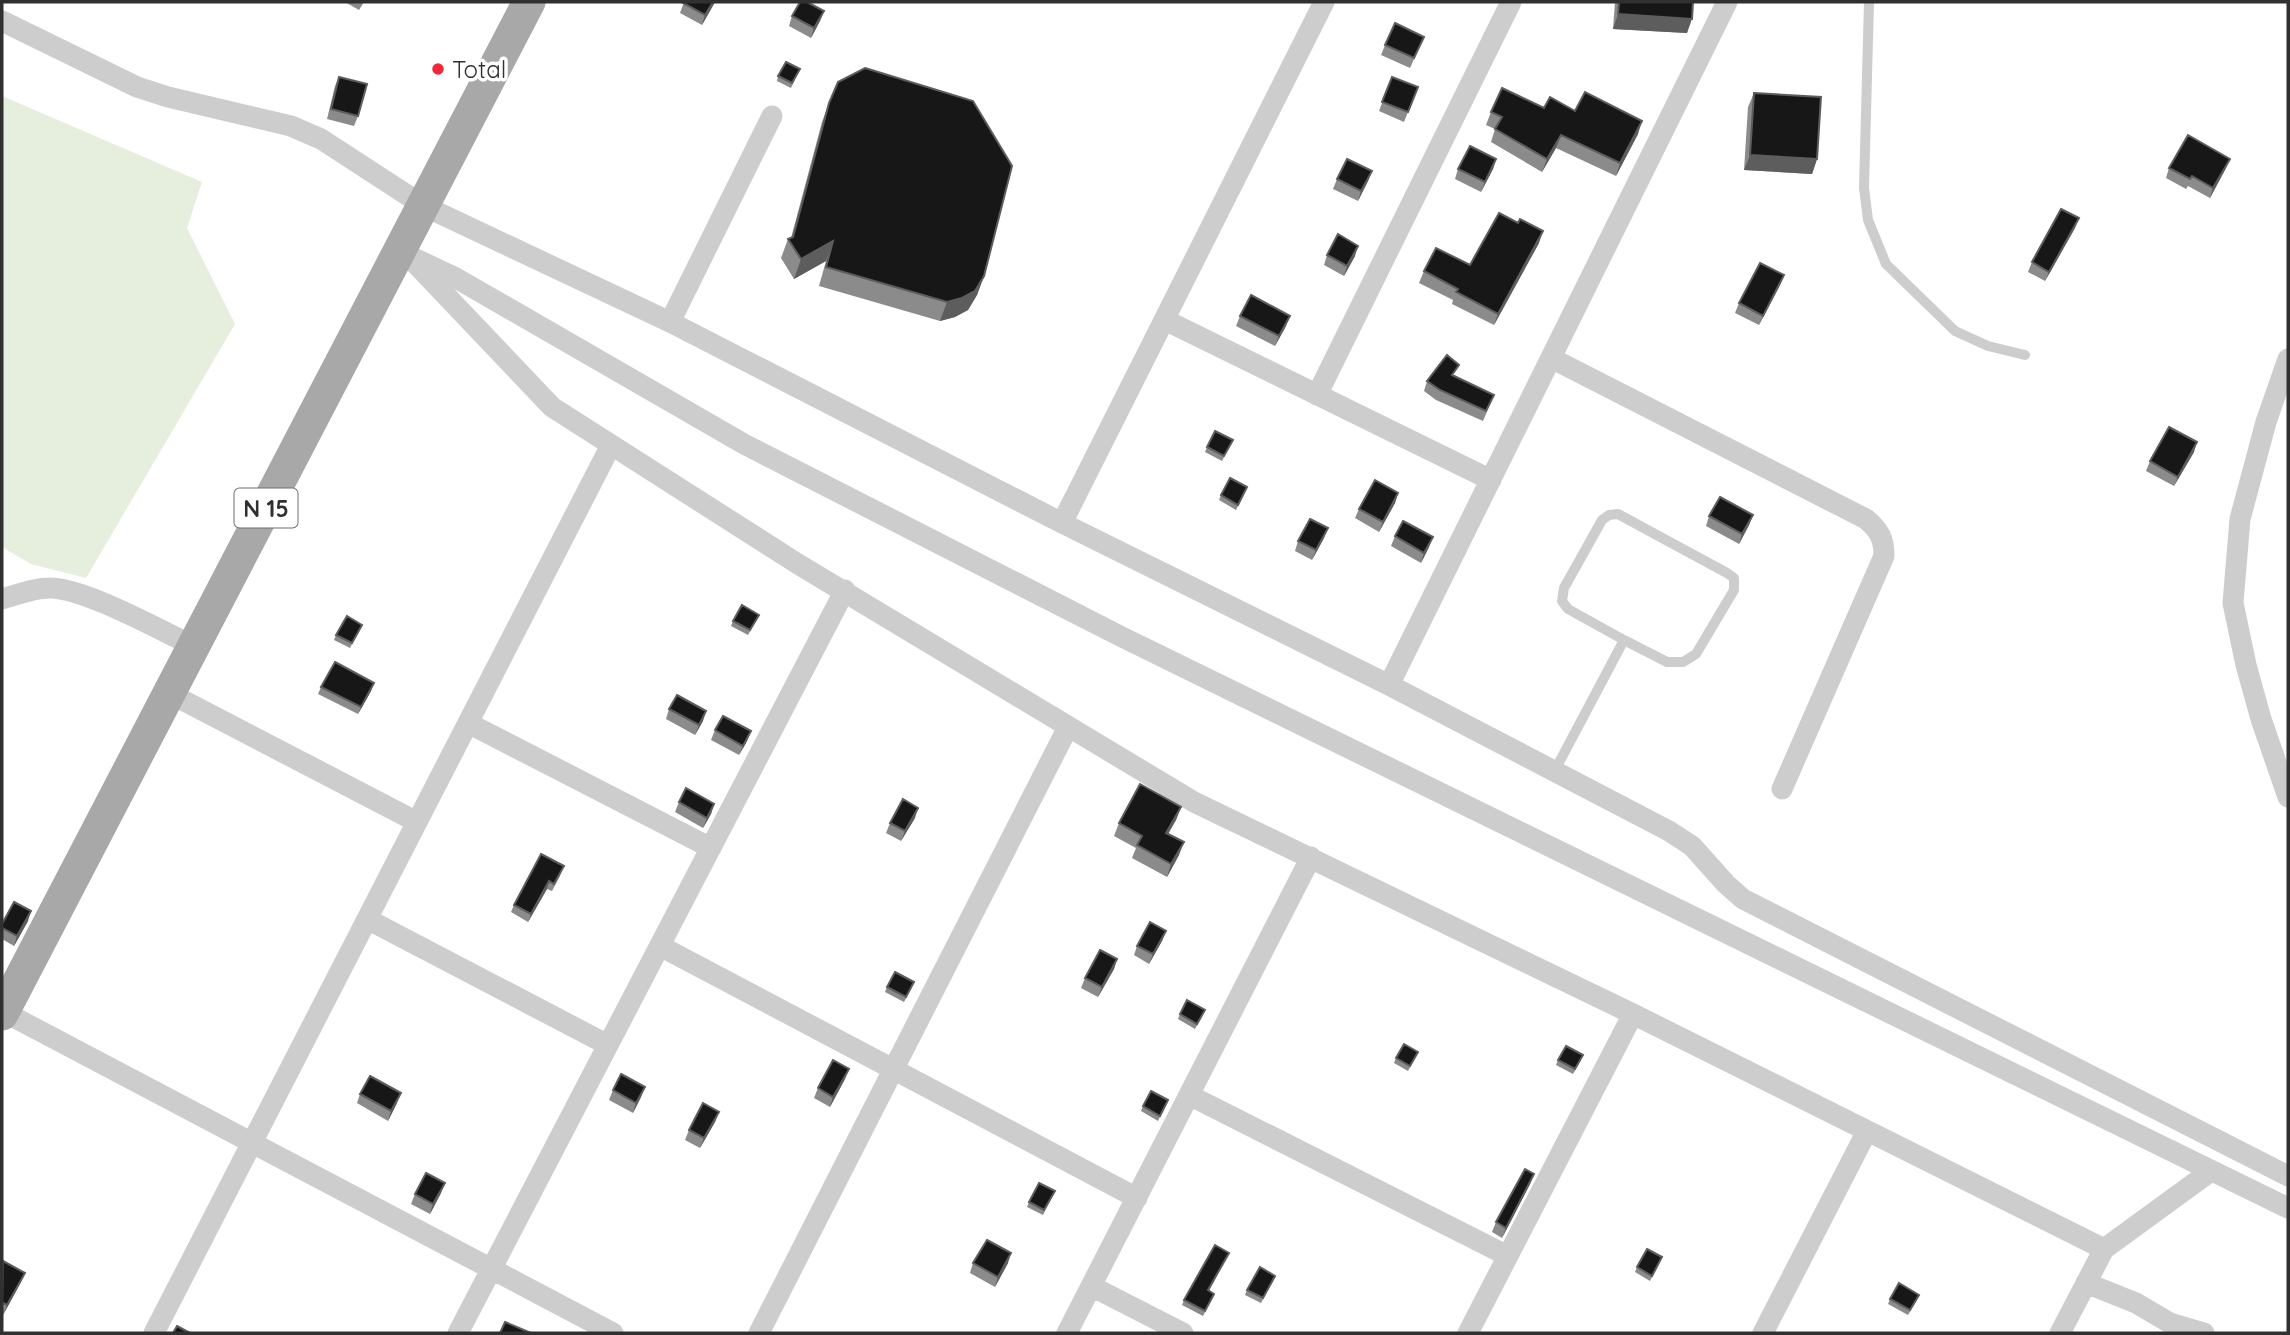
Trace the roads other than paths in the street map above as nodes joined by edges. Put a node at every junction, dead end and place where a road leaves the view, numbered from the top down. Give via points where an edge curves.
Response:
1 (529, 2) edge
2 (1324, 2) edge
3 (1511, 2) edge
4 (1727, 2) edge
5 (1869, 2) edge
6 (2, 21) edge
7 (772, 116) dead end
8 (424, 206) junction
9 (404, 253) junction
10 (1165, 320) junction
11 (670, 322) junction
12 (2025, 355) dead end
13 (1551, 358) junction
14 (2288, 359) edge
15 (1317, 395) junction
16 (611, 444) junction
17 (1491, 480) junction
18 (1062, 523) junction
19 (845, 590) junction
20 (2, 599) edge
21 (1625, 640) junction
22 (194, 646) junction
23 (1389, 685) junction
24 (169, 693) junction
25 (468, 723) junction
26 (1068, 727) junction
27 (1554, 772) junction
28 (1782, 789) dead end
29 (2288, 797) edge
30 (417, 822) junction
31 (711, 848) junction
32 (1311, 857) junction
33 (367, 919) junction
34 (660, 946) junction
35 (2, 1012) edge
36 (1633, 1014) junction
37 (608, 1045) junction
38 (894, 1069) junction
39 (1189, 1095) junction
40 (1867, 1131) junction
41 (252, 1143) junction
42 (2211, 1171) junction
43 (2288, 1178) edge
44 (2258, 1194) junction
45 (1137, 1198) junction
46 (2288, 1208) edge
47 (2104, 1249) junction
48 (1508, 1256) junction
49 (492, 1269) junction
50 (2086, 1283) junction
51 (1091, 1286) junction
52 (154, 1333) edge
53 (458, 1333) edge
54 (613, 1333) edge
55 (759, 1333) edge
56 (1067, 1333) edge
57 (1183, 1333) edge
58 (1468, 1333) edge
59 (1763, 1333) edge
60 (2060, 1333) edge
61 (2204, 1333) edge

1 - 8 main road, N 15
2 - 10 street
3 - 15 street
4 - 13 street
5 - 12 lane via 1864,188 1868,220 1886,264 1955,331
6 - 8 street via 137,86 307,132
7 - 11 street
8 - 9 main road, N 15
8 - 11 street
9 - 16 street via 552,407
9 - 22 main road, N 15
9 - 42 street via 456,278 744,444 1108,630
10 - 15 street
10 - 18 street
11 - 18 street
13 - 17 street
13 - 28 street via 1878,529 1884,556
14 - 29 street via 2240,519 2233,603 2249,678
15 - 17 street
16 - 19 street
16 - 25 street
17 - 23 street
18 - 23 street
19 - 26 street
19 - 31 street
20 - 22 street via 48,587 69,591
21 - 21 lane via 1667,662 1683,662 1696,654 1735,583 1727,573 1618,513 1602,520 1564,587 1562,601 1568,609
21 - 27 lane
22 - 24 main road, N 15
23 - 27 street
24 - 30 street
24 - 35 main road, N 15
25 - 30 street
25 - 31 street
26 - 32 street via 1195,802
26 - 38 street
27 - 43 street via 1692,846 1726,884 1760,909
30 - 33 street
31 - 34 street
32 - 36 street
32 - 39 street
33 - 37 street
33 - 41 street
34 - 37 street
34 - 38 street
35 - 41 street
36 - 40 street
36 - 48 street
37 - 49 street
38 - 45 street
38 - 55 street
39 - 45 street
39 - 48 street
40 - 47 street
40 - 59 street
41 - 49 street
41 - 52 street
42 - 44 street
42 - 47 street
43 - 44 street
44 - 46 street
45 - 51 street
47 - 50 street
48 - 58 street
49 - 53 street
49 - 54 street
50 - 60 street
50 - 61 street
51 - 56 street
51 - 57 street

